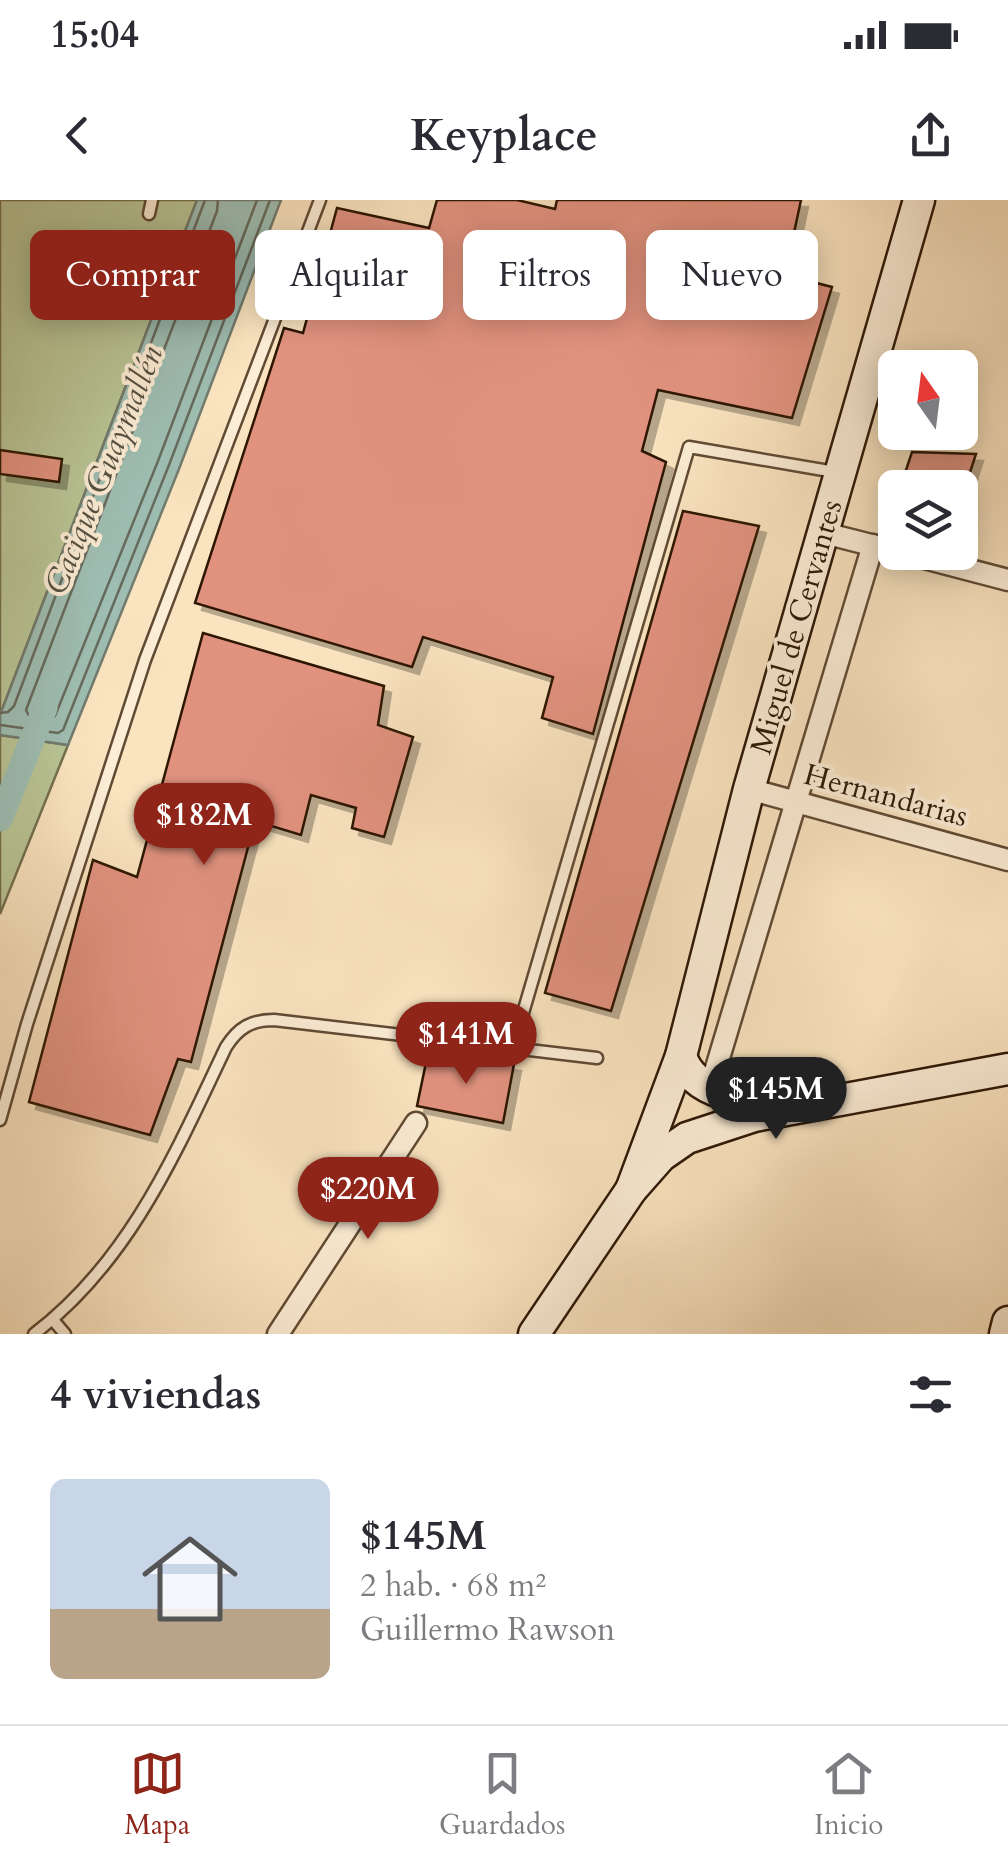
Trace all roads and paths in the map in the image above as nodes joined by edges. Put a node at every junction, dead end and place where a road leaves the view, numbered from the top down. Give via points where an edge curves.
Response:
1 (152, 200) edge
2 (320, 200) edge
3 (919, 200) edge
4 (149, 214) dead end
5 (841, 473) junction
6 (824, 533) junction
7 (874, 545) junction
8 (878, 546) edge
9 (969, 570) edge
10 (1008, 580) edge
11 (749, 788) junction
12 (796, 802) junction
13 (1008, 860) edge
14 (513, 1047) junction
15 (597, 1058) dead end
16 (1008, 1069) edge
17 (682, 1084) junction
18 (817, 1103) junction
19 (0, 1120) edge
20 (416, 1123) dead end
21 (723, 1124) junction
22 (631, 1190) junction
23 (53, 1320) junction
24 (1008, 1322) edge
25 (34, 1334) edge
26 (66, 1334) edge
27 (278, 1334) edge
28 (534, 1334) edge
29 (1004, 1334) edge

1 - 4 lane
2 - 19 lane via 146,660
3 - 5 main road, Miguel de Cervantes
5 - 6 main road, Miguel de Cervantes
5 - 14 lane via 689,447
6 - 7 street
6 - 11 main road, Miguel de Cervantes
7 - 8 street
7 - 12 street
9 - 10 street
11 - 12 street, Hernandarias
11 - 17 main road, Miguel de Cervantes
12 - 13 street, Hernandarias
12 - 17 street
14 - 15 lane
14 - 23 lane via 274,1020 246,1025 226,1047 134,1228
16 - 18 main road
17 - 18 main road via 696,1096
17 - 21 main road via 684,1114
17 - 22 main road, Miguel de Cervantes
18 - 21 main road
20 - 27 street
21 - 22 main road, Miguel de Cervantes via 668,1150
22 - 28 main road, Miguel de Cervantes
23 - 25 lane
23 - 26 lane
24 - 29 main road

